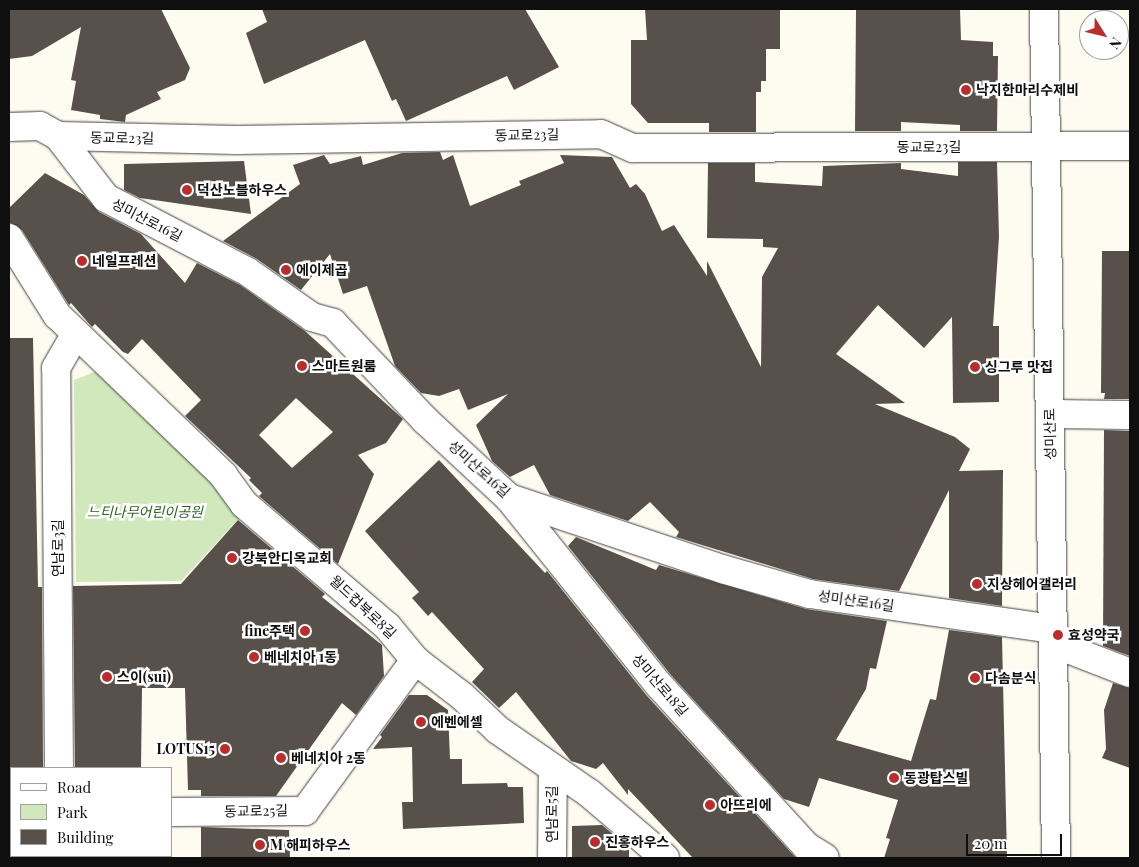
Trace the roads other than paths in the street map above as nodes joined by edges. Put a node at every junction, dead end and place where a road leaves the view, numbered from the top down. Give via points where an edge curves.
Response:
1 (1044, 9) edge
2 (9, 127) edge
3 (58, 136) junction
4 (1045, 146) junction
5 (1130, 146) edge
6 (9, 238) edge
7 (76, 334) junction
8 (1050, 414) junction
9 (1130, 414) edge
10 (509, 498) junction
11 (1055, 636) junction
12 (414, 660) junction
13 (1130, 674) edge
14 (59, 767) edge
15 (553, 769) junction
16 (172, 812) edge
17 (552, 858) edge
18 (665, 858) edge
19 (825, 858) edge
20 (1056, 858) edge

1 - 4 street, 성미산로
2 - 3 street, 동교로23길 via 40,126
3 - 4 street, 동교로23길 via 236,140 601,134 633,148
3 - 10 street, 성미산로16길 via 106,198 248,272 312,317 333,323 425,420
4 - 5 street, 동교로23길
4 - 8 street, 성미산로
6 - 7 street, 월드컵북로8길 via 57,315
7 - 12 street, 월드컵북로8길 via 223,475 244,504 387,626
7 - 14 street, 연남로3길 via 56,368
8 - 9 street
8 - 11 street, 성미산로
10 - 11 street, 성미산로16길 via 722,569 810,594
10 - 19 street, 성미산로18길 via 659,685 806,846
11 - 13 street, 성미산로16길
11 - 20 street, 성미산로
12 - 15 street, 월드컵북로8길 via 462,696 498,730
12 - 16 street, 동교로25길 via 305,811
15 - 17 street, 연남로5길
15 - 18 street, 월드컵북로8길 via 589,793

